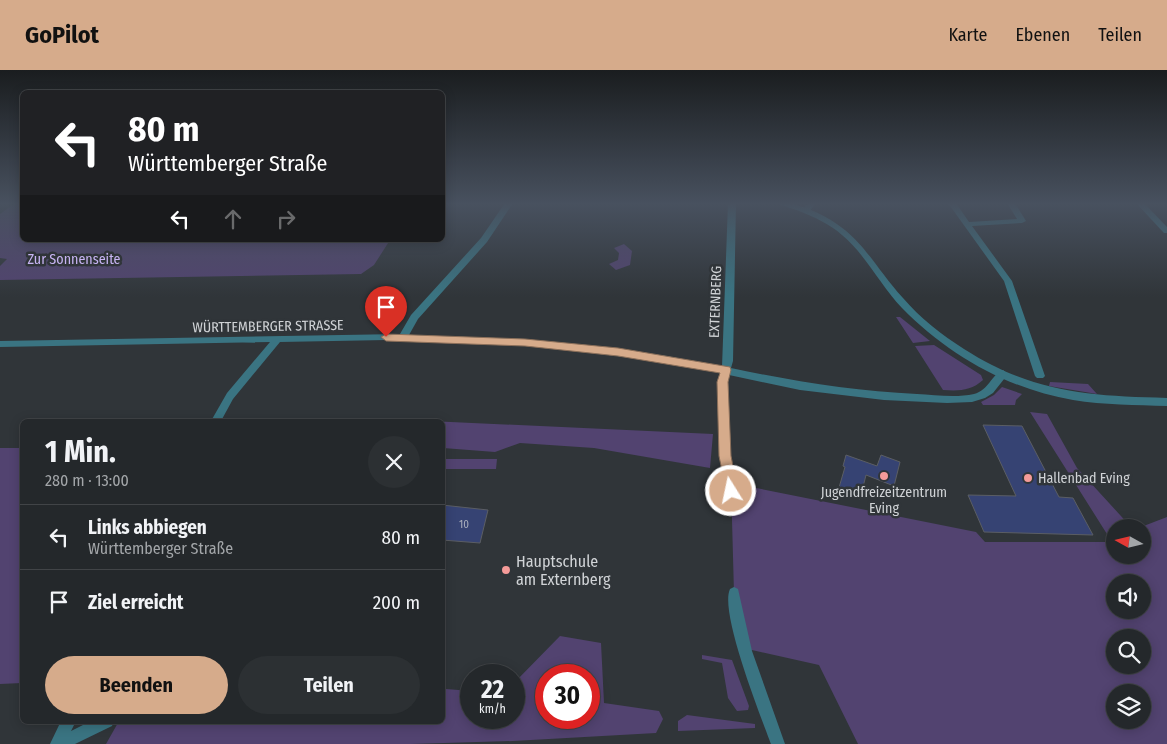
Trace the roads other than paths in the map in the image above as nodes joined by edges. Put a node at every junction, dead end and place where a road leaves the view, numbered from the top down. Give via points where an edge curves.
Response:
1 (488, 234) edge
2 (731, 234) edge
3 (846, 234) edge
4 (975, 234) edge
5 (403, 338) junction
6 (276, 340) junction
7 (0, 344) edge
8 (726, 370) junction
9 (1003, 374) junction
10 (1040, 376) dead end
11 (1167, 402) edge
12 (217, 419) edge
13 (731, 491) dead end
14 (734, 593) dead end
15 (68, 724) edge
16 (101, 724) edge
17 (58, 744) edge
18 (778, 744) edge

1 - 5 street via 414,317
2 - 8 street, EXTERNBERG
3 - 9 street via 894,294 934,332
4 - 10 street via 1008,281
5 - 6 street, WÜRTTEMBERGER STRASSE
5 - 8 street, WÜRTTEMBERGER STRASSE via 543,344 628,353
6 - 7 street, WÜRTTEMBERGER STRASSE
6 - 12 street via 230,396
8 - 9 street, WÜRTTEMBERGER STRASSE via 800,386 947,399 982,395
8 - 13 street, EXTERNBERG via 722,382 725,456
9 - 11 street via 1071,396
14 - 18 street via 742,648
15 - 17 street
16 - 17 street

